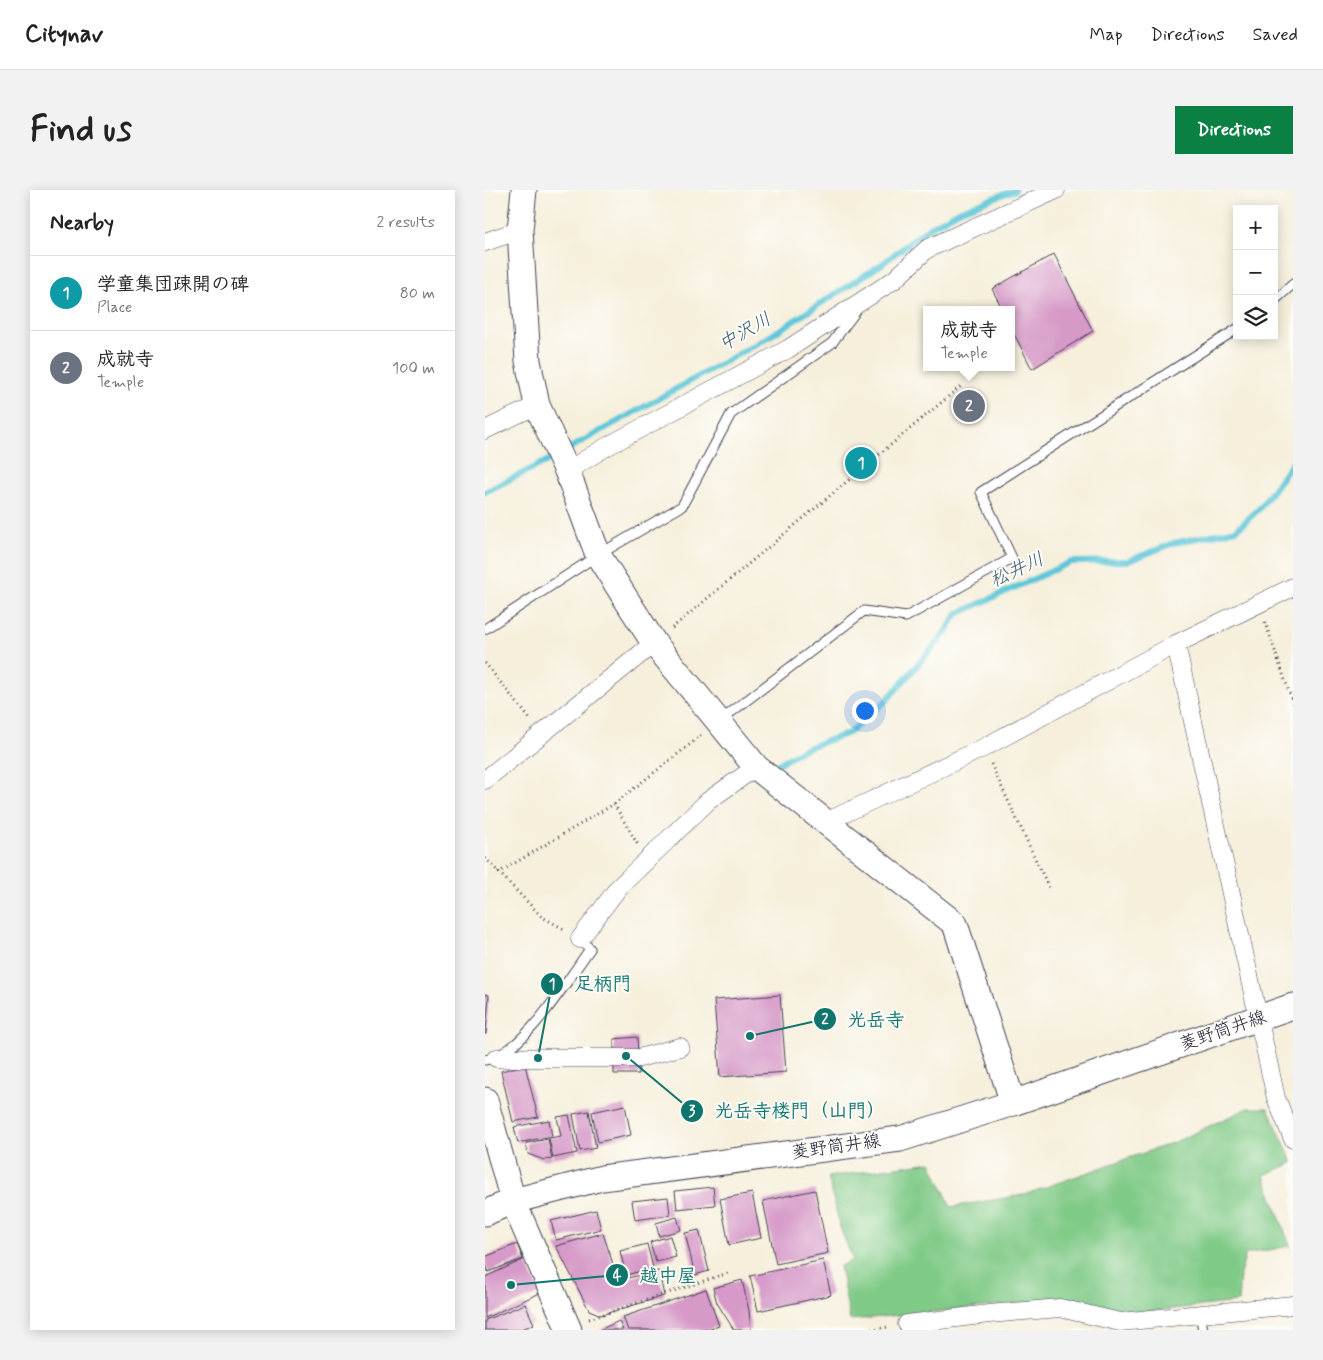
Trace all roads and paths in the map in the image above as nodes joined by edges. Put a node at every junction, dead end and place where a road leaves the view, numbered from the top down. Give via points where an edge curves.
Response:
1 (524, 190) edge
2 (1056, 190) edge
3 (520, 230) junction
4 (485, 242) edge
5 (1293, 284) edge
6 (1278, 297) edge
7 (864, 300) junction
8 (1233, 332) edge
9 (961, 386) dead end
10 (537, 405) junction
11 (485, 430) edge
12 (566, 469) junction
13 (598, 555) junction
14 (1293, 587) edge
15 (1259, 605) junction
16 (485, 629) edge
17 (654, 643) junction
18 (1176, 644) junction
19 (485, 664) edge
20 (1293, 703) edge
21 (718, 723) junction
22 (542, 734) junction
23 (983, 748) junction
24 (760, 770) junction
25 (485, 780) edge
26 (614, 804) junction
27 (826, 822) junction
28 (485, 858) edge
29 (647, 860) junction
30 (498, 874) junction
31 (1049, 888) dead end
32 (580, 939) junction
33 (1293, 1006) edge
34 (1259, 1019) junction
35 (680, 1047) dead end
36 (491, 1059) edge
37 (485, 1100) edge
38 (1013, 1103) junction
39 (1293, 1139) edge
40 (513, 1200) junction
41 (485, 1213) edge
42 (728, 1273) dead end
43 (1293, 1305) edge
44 (1201, 1322) edge
45 (907, 1324) dead end
46 (568, 1328) edge

1 - 3 street
2 - 7 street via 927,249 894,280
3 - 4 street
3 - 10 street via 528,361
5 - 6 lane
7 - 12 street via 788,349
7 - 13 lane via 832,343 731,414 682,506
8 - 21 lane via 981,492 1012,558 906,617 864,611
9 - 17 path
10 - 11 street
10 - 12 street
12 - 13 street
13 - 16 lane
13 - 17 street
14 - 15 street
15 - 18 street
15 - 20 path
17 - 21 street
17 - 22 street
18 - 23 street
18 - 34 street
19 - 22 path
21 - 24 street
21 - 26 path
22 - 25 street
23 - 27 street
23 - 31 path
24 - 27 street
24 - 29 street via 708,801
26 - 29 path
26 - 30 path
27 - 38 street via 955,924
28 - 30 path
29 - 32 street via 618,888
30 - 32 path via 542,917
32 - 36 lane via 590,949 528,1034
33 - 34 street, 菱野筒井線
34 - 38 street, 菱野筒井線
34 - 39 street via 1276,1098
35 - 36 street via 639,1058
37 - 40 street
38 - 40 street, 菱野筒井線 via 900,1139 602,1178
40 - 41 street, 菱野筒井線
40 - 46 street
42 - 46 path
43 - 44 street
44 - 45 street via 1120,1322 1060,1308

